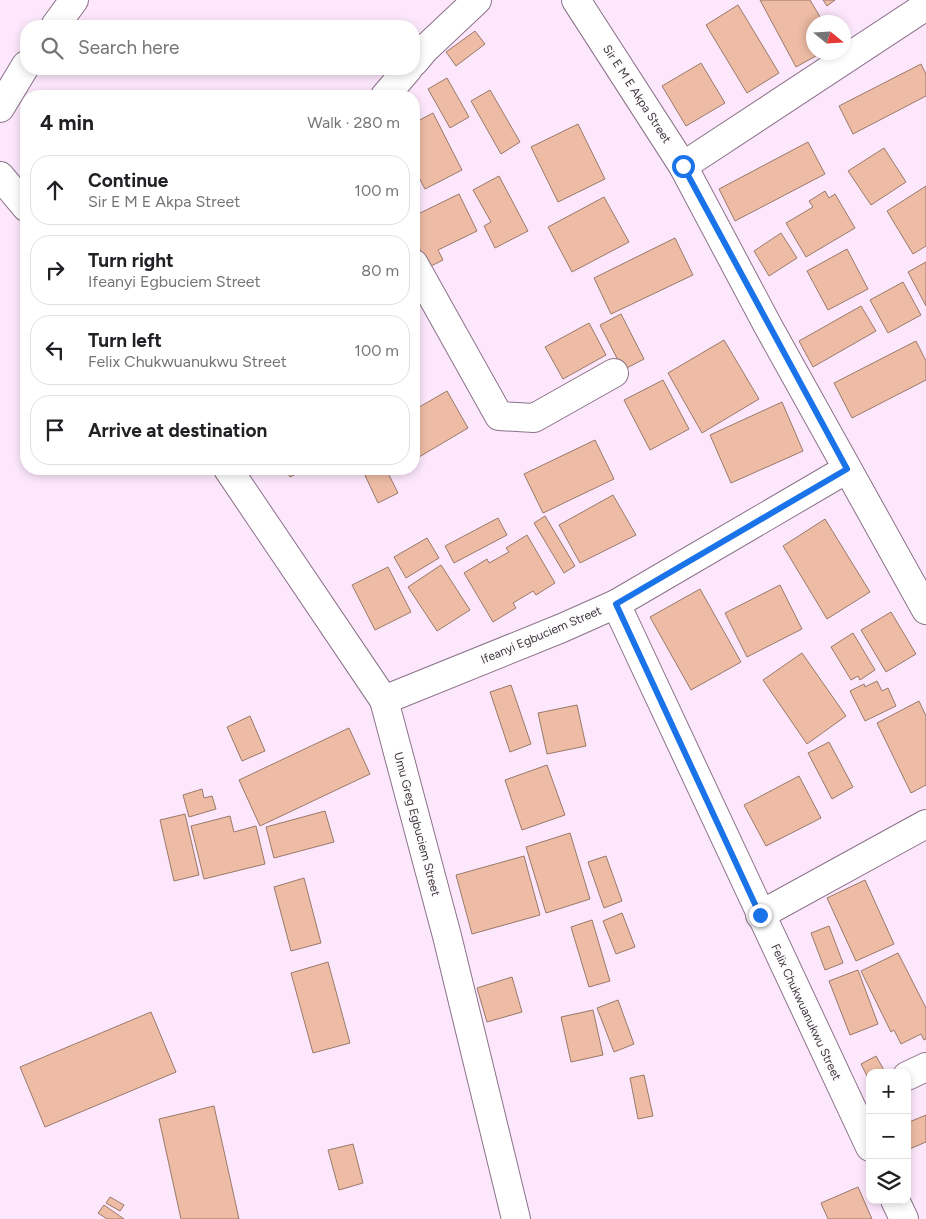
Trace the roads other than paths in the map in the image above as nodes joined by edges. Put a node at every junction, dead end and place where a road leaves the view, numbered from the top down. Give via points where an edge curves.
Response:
1 (74, 0) edge
2 (476, 0) edge
3 (576, 0) edge
4 (926, 3) edge
5 (59, 20) edge
6 (420, 55) edge
7 (20, 75) edge
8 (403, 75) edge
9 (390, 90) edge
10 (0, 108) edge
11 (683, 166) junction
12 (0, 176) edge
13 (20, 200) edge
14 (420, 275) edge
15 (614, 373) dead end
16 (847, 469) junction
17 (232, 475) edge
18 (616, 604) junction
19 (926, 610) edge
20 (384, 700) junction
21 (926, 824) edge
22 (760, 915) junction
23 (926, 1067) edge
24 (911, 1074) edge
25 (860, 1100) edge
26 (866, 1128) edge
27 (897, 1204) edge
28 (516, 1219) edge
29 (904, 1219) edge

1 - 5 street
2 - 6 street
3 - 11 street, Sir E M E Akpa Street
4 - 11 street
7 - 10 street
8 - 9 street
11 - 16 street, Sir E M E Akpa Street
12 - 13 street
14 - 15 street via 499,416 534,418
16 - 18 street, Ifeanyi Egbuciem Street
16 - 19 street, Sir E M E Akpa Street
17 - 20 street, Umu Greg Egbuciem Street
18 - 20 street, Ifeanyi Egbuciem Street
18 - 22 street, Felix Chukwuanukwu Street
20 - 28 street, Umu Greg Egbuciem Street via 447,936
21 - 22 street
22 - 25 street, Felix Chukwuanukwu Street
23 - 24 street
25 - 26 street, Felix Chukwuanukwu Street
27 - 29 street

